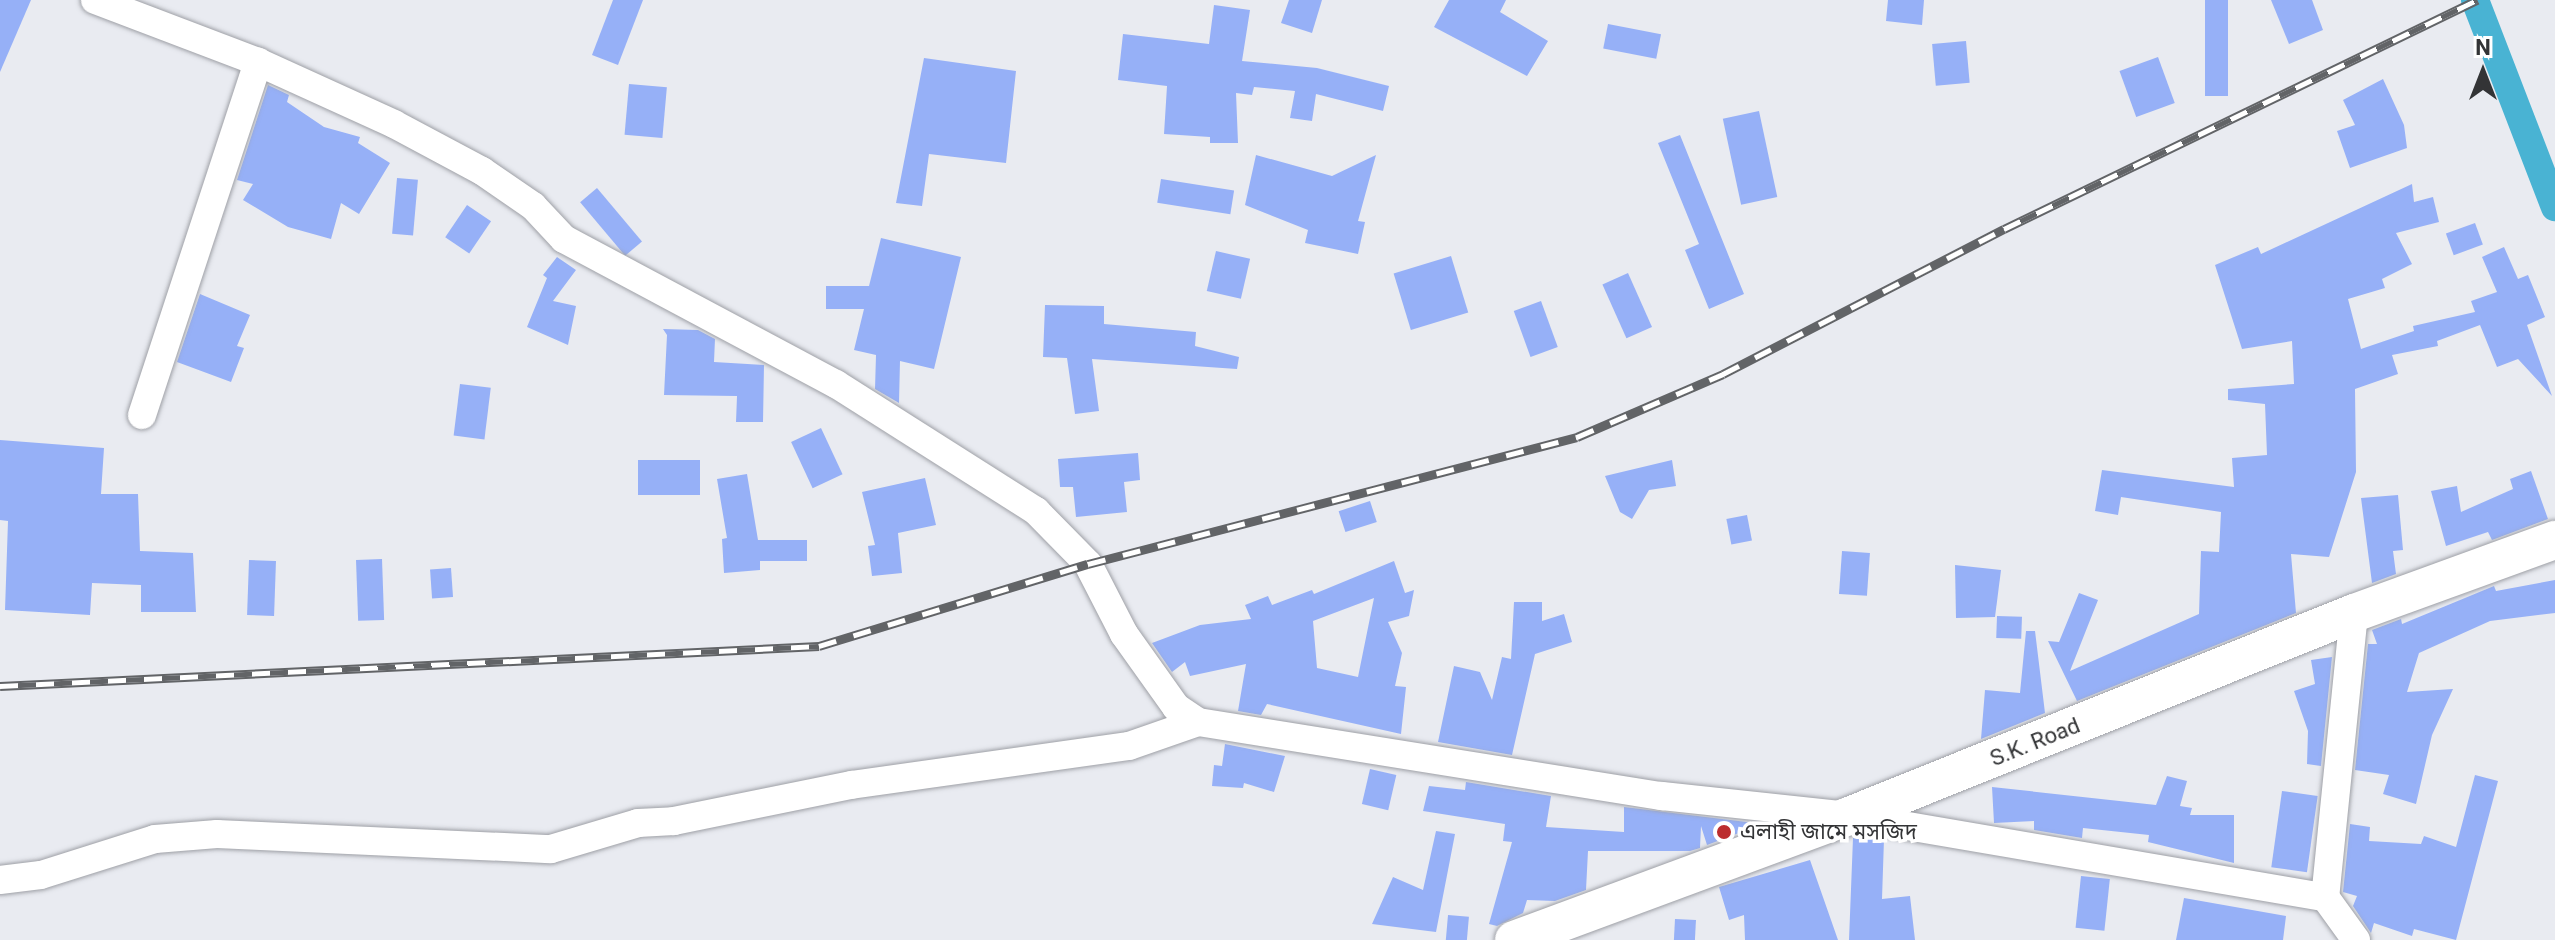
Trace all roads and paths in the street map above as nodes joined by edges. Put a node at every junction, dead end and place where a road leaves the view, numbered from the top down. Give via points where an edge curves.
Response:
1 (95, 0) edge
2 (258, 62) junction
3 (142, 415) dead end
4 (2555, 540) edge
5 (2354, 613) junction
6 (1198, 722) junction
7 (1849, 816) junction
8 (0, 880) edge
9 (2325, 897) junction
10 (1514, 940) edge
11 (2356, 940) edge

1 - 2 street
2 - 3 street
2 - 6 street via 482,171 533,206 564,239 836,384 1036,511 1088,564 1124,634 1176,707
4 - 5 main road, S.K. Road
5 - 7 main road, S.K. Road
5 - 9 street
6 - 7 street via 1662,796
6 - 8 street via 1140,743 851,785 674,821 638,823 551,849 217,834 155,839 41,875
7 - 9 street
7 - 10 main road, S.K. Road
9 - 11 street

